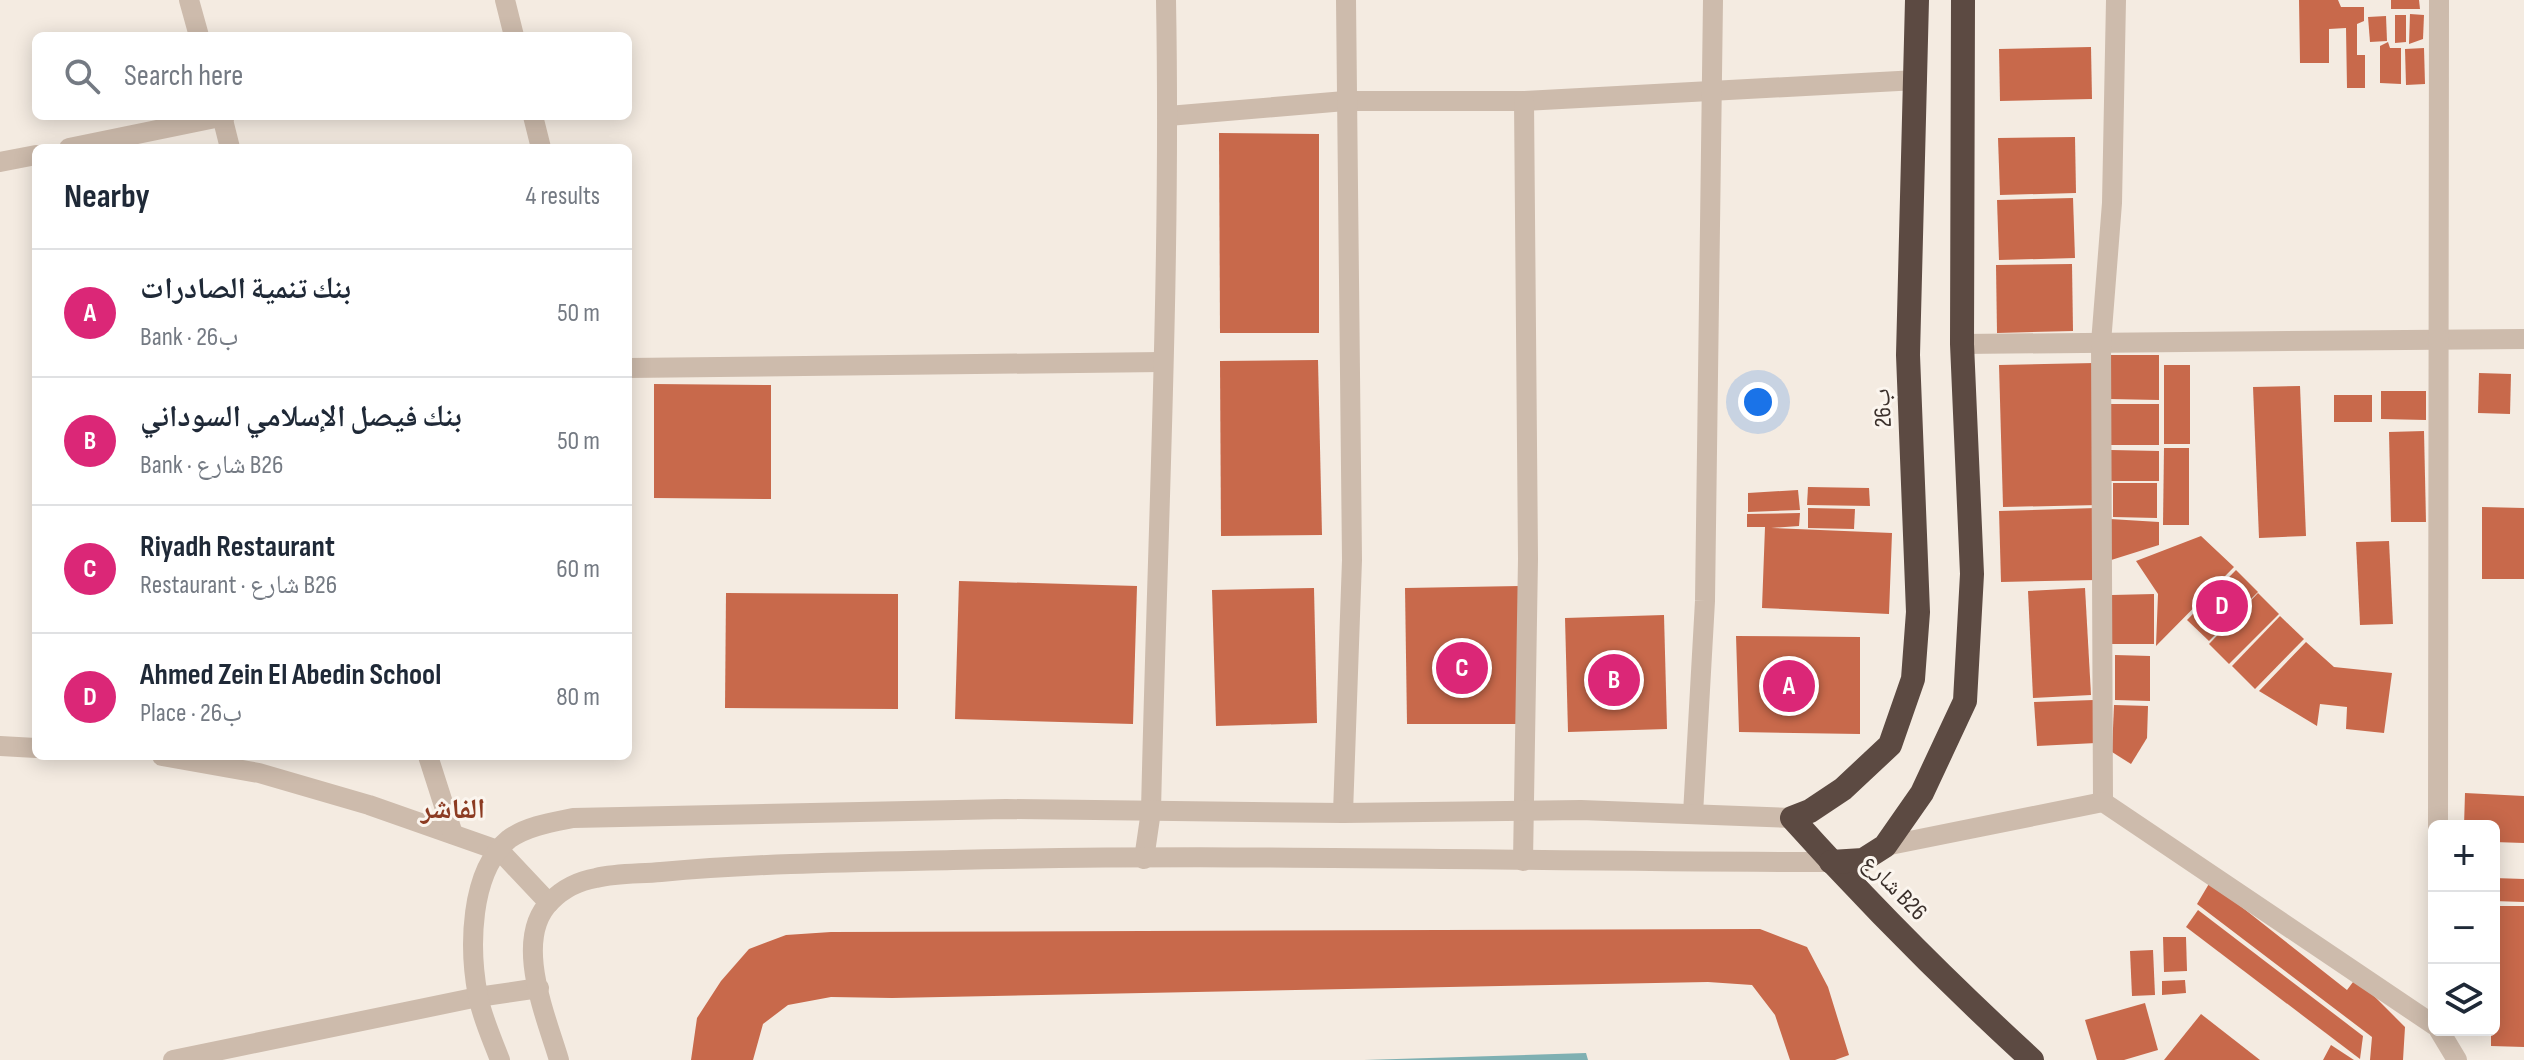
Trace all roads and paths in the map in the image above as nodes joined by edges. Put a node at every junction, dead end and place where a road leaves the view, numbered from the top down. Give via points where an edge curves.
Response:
1 (189, 0) edge
2 (505, 0) edge
3 (1166, 0) edge
4 (1346, 0) edge
5 (1713, 0) edge
6 (1917, 0) edge
7 (1963, 0) edge
8 (2116, 0) edge
9 (2439, 0) edge
10 (198, 32) edge
11 (513, 32) edge
12 (1917, 80) junction
13 (1711, 91) junction
14 (1345, 101) junction
15 (1524, 101) junction
16 (1168, 116) junction
17 (204, 120) edge
18 (224, 120) edge
19 (534, 120) edge
20 (88, 144) edge
21 (229, 144) edge
22 (540, 144) edge
23 (32, 156) edge
24 (0, 162) edge
25 (2438, 339) junction
26 (2524, 339) edge
27 (2101, 343) junction
28 (1962, 344) junction
29 (1162, 362) junction
30 (632, 368) edge
31 (0, 746) edge
32 (32, 748) edge
33 (185, 760) edge
34 (429, 760) edge
35 (2103, 802) junction
36 (1526, 810) junction
37 (1151, 811) junction
38 (1343, 813) junction
39 (1693, 814) junction
40 (1792, 818) junction
41 (2438, 820) edge
42 (453, 834) junction
43 (1885, 846) junction
44 (500, 851) junction
45 (1144, 859) junction
46 (1523, 861) junction
47 (1831, 862) junction
48 (549, 903) junction
49 (539, 988) junction
50 (478, 997) junction
51 (2428, 1021) edge
52 (2443, 1036) edge
53 (173, 1060) edge
54 (500, 1060) edge
55 (559, 1060) edge
56 (2032, 1060) edge
57 (2457, 1060) edge

1 - 10 street
2 - 11 street
3 - 16 street
4 - 14 street
5 - 13 street
6 - 12 highway, 26ب
7 - 28 highway
8 - 27 street via 2112,203
9 - 25 street
12 - 13 street
12 - 40 highway, 26ب via 1908,355 1918,612 1913,679 1890,745 1843,789
13 - 15 street
13 - 39 street via 1706,571
14 - 15 street
14 - 16 street
14 - 38 street via 1352,560
15 - 36 street
16 - 29 street
17 - 20 street
18 - 21 street
19 - 22 street
23 - 24 street
25 - 26 street
25 - 27 street
25 - 41 street
27 - 28 street
27 - 35 street
28 - 43 highway via 1972,574 1965,701 1922,793
29 - 30 street
29 - 37 street
31 - 32 street
33 - 42 street via 259,773
34 - 42 street
35 - 43 street
35 - 51 street
36 - 38 street
36 - 39 street
36 - 46 street
37 - 38 street
37 - 44 street via 586,817 541,825 510,839
37 - 45 street
39 - 40 street
40 - 47 highway, شارع B26
42 - 44 street
43 - 47 highway via 1863,860
44 - 48 street
44 - 50 street via 483,872 473,934
45 - 46 street
45 - 48 street via 726,865 594,878 571,885
46 - 47 street
47 - 56 highway, شارع B26
48 - 49 street via 532,935
49 - 50 street
49 - 55 street
50 - 53 street
50 - 54 street
52 - 57 street

